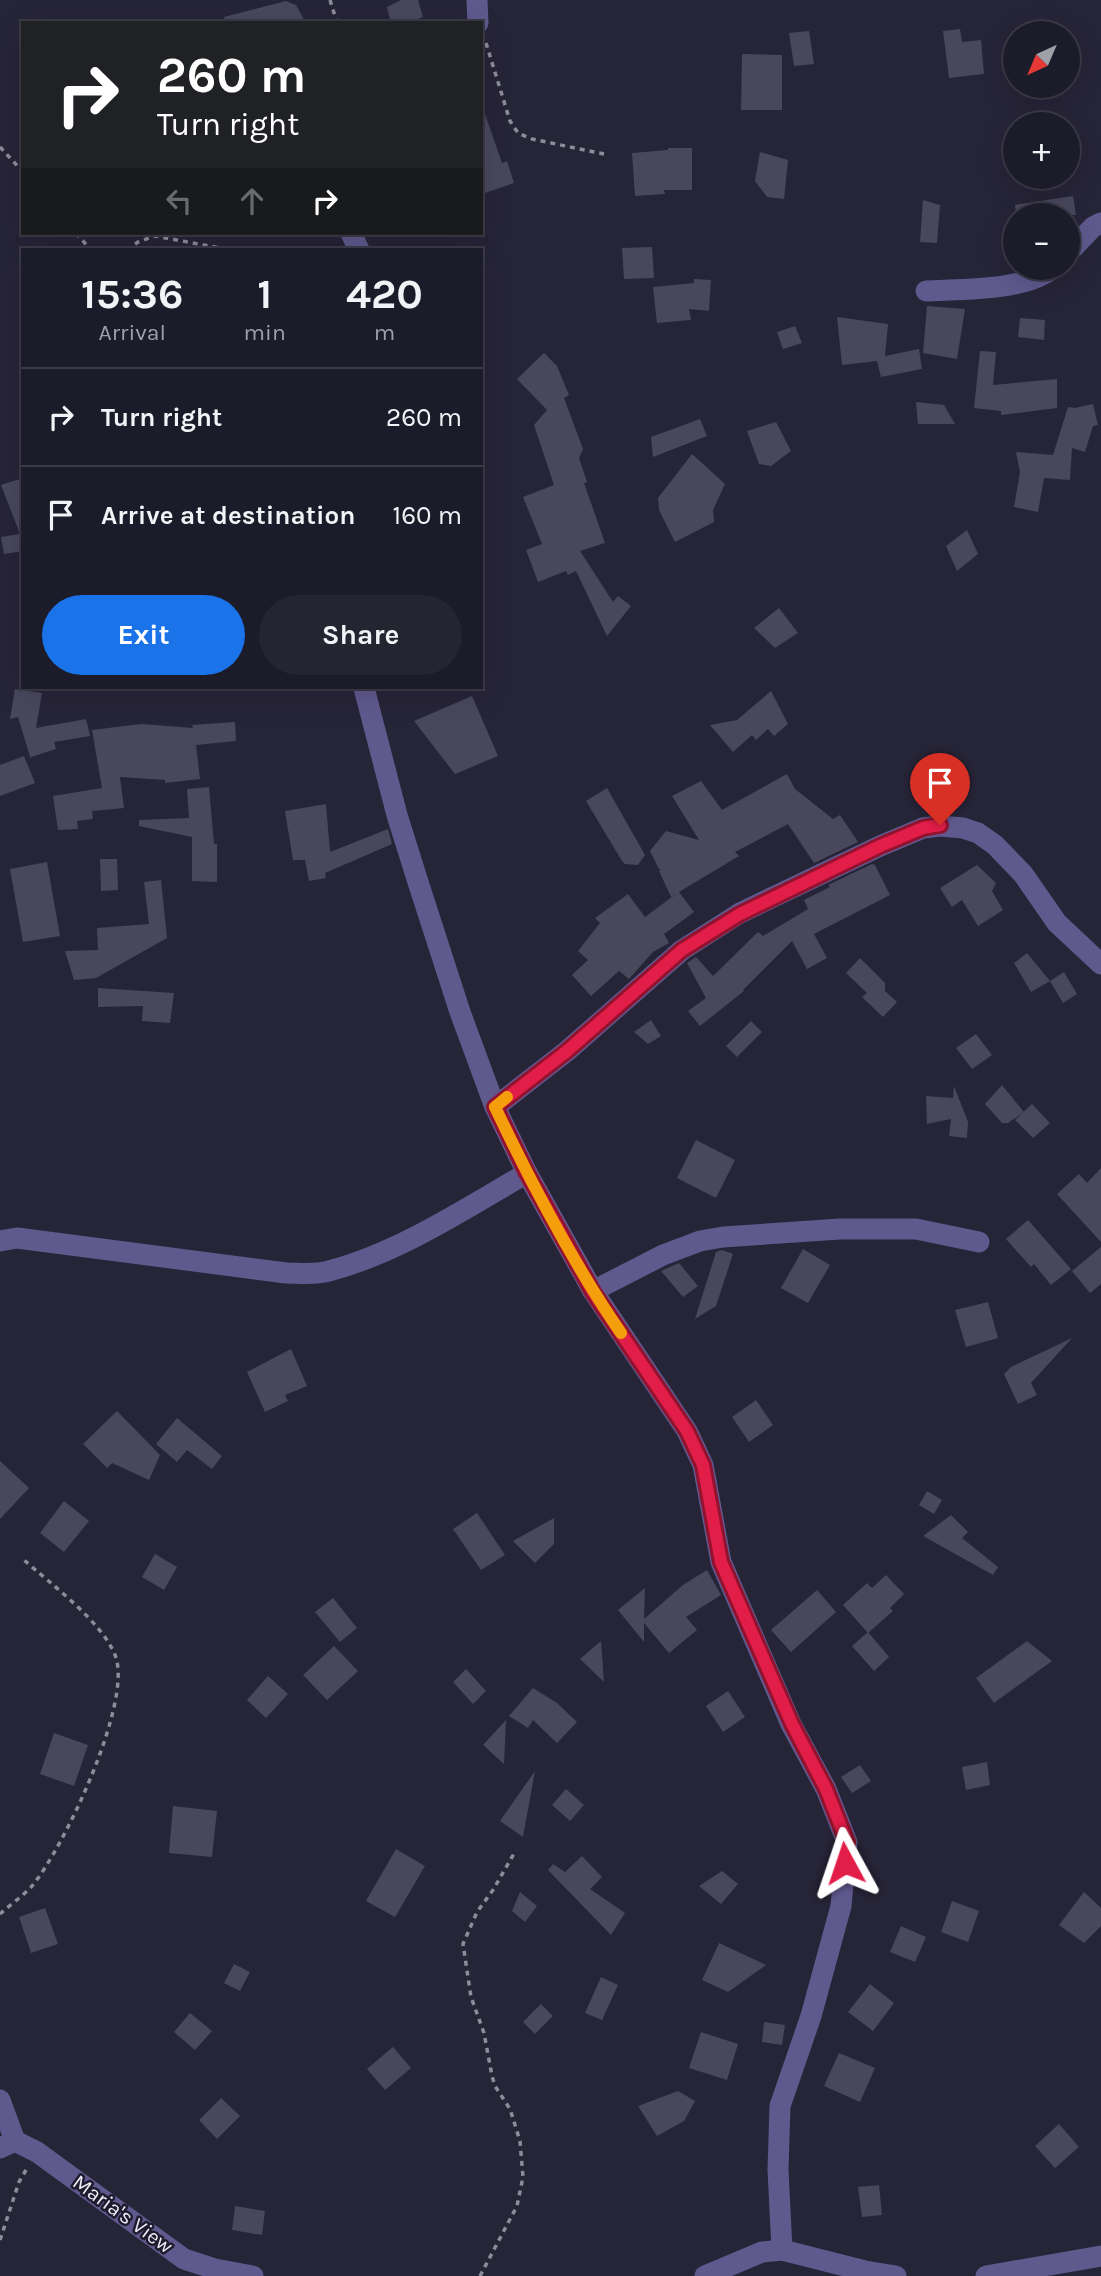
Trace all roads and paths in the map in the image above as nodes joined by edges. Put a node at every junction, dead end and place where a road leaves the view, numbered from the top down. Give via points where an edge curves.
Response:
1 (330, 0) edge
2 (477, 0) edge
3 (336, 21) edge
4 (480, 21) edge
5 (483, 34) edge
6 (0, 147) edge
7 (604, 154) dead end
8 (21, 170) edge
9 (1101, 223) edge
10 (1080, 241) edge
11 (130, 248) edge
12 (220, 248) edge
13 (1034, 280) edge
14 (926, 291) dead end
15 (364, 689) edge
16 (1101, 964) edge
17 (495, 1107) junction
18 (527, 1173) junction
19 (0, 1241) edge
20 (979, 1242) dead end
21 (593, 1292) junction
22 (24, 1560) dead end
23 (516, 1850) dead end
24 (0, 1914) edge
25 (0, 2100) edge
26 (7, 2144) edge
27 (37, 2152) junction
28 (0, 2240) edge
29 (782, 2250) junction
30 (1101, 2256) edge
31 (253, 2276) edge
32 (481, 2276) edge
33 (705, 2276) edge
34 (897, 2276) edge
35 (986, 2276) edge

1 - 3 path
2 - 4 street
5 - 7 path via 510,121 519,133
6 - 8 path
9 - 10 street
11 - 12 path via 155,236
13 - 14 street
15 - 17 street via 397,815
16 - 17 street via 1057,923 1023,874 995,845 963,828 923,828 740,914 682,950
17 - 18 street
18 - 19 street via 442,1223 326,1272 286,1273 17,1238
18 - 21 street
20 - 21 street via 916,1229 723,1237 663,1255
21 - 29 street via 687,1431 703,1465 721,1562 847,1842 841,1906 780,2106
22 - 24 path via 98,1628 116,1656 118,1677 103,1749 56,1848 32,1886
23 - 32 path via 477,1912 463,1944 471,1997 492,2076 520,2141 523,2178 517,2206
25 - 26 street
26 - 27 street, Maria's View
27 - 28 path via 19,2182
27 - 31 street, Maria's View via 184,2259
29 - 33 street via 762,2252
29 - 34 street
30 - 35 street

